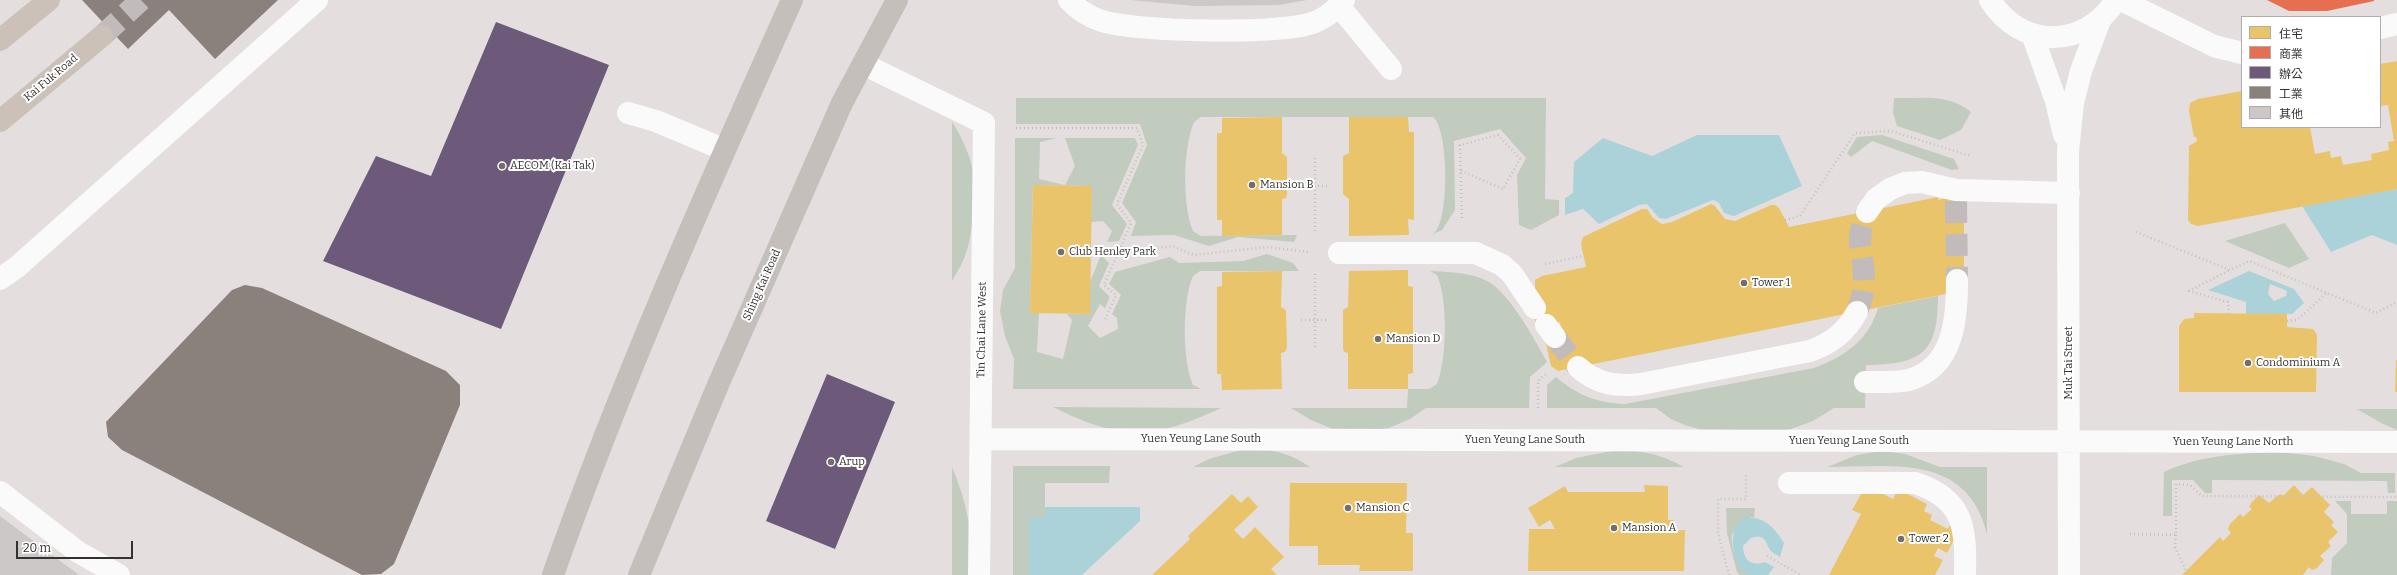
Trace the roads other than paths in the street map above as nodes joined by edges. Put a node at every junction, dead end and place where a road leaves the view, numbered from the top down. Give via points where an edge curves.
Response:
1 (49, 0) edge
2 (316, 0) edge
3 (792, 0) edge
4 (897, 0) edge
5 (1069, 0) edge
6 (1990, 0) edge
7 (2116, 0) edge
8 (2121, 0) edge
9 (1341, 3) edge
10 (2100, 20) junction
11 (2397, 24) edge
12 (2381, 28) edge
13 (2032, 34) junction
14 (102, 36) tunnel mouth
15 (0, 40) edge
16 (2241, 53) edge
17 (863, 64) junction
18 (1391, 69) dead end
19 (628, 113) dead end
20 (0, 121) edge
21 (725, 150) junction
22 (2068, 152) junction
23 (2069, 192) junction
24 (1867, 212) tunnel mouth
25 (1339, 253) road end
26 (0, 279) edge
27 (1957, 280) tunnel mouth
28 (1858, 312) tunnel mouth
29 (1545, 323) tunnel mouth
30 (1578, 367) tunnel mouth
31 (1865, 382) dead end
32 (981, 439) junction
33 (2069, 442) junction
34 (2397, 442) edge
35 (1789, 484) dead end
36 (0, 492) edge
37 (119, 575) edge
38 (553, 575) edge
39 (639, 575) edge
40 (979, 575) edge
41 (1965, 575) edge
42 (2069, 575) edge

1 - 15 highway
2 - 26 street via 17,267
3 - 21 main road
4 - 17 main road, Shing Kai Road
5 - 9 street via 1103,21 1194,30 1280,29 1302,26 1316,22
6 - 13 street, Muk Tai Street via 2011,24
7 - 10 street, Muk Tai Street
8 - 16 street via 2214,46
9 - 18 street
10 - 13 street, Muk Tai Street via 2087,29 2068,36 2053,38
10 - 22 street, Muk Tai Street via 2081,71 2073,103
11 - 12 street
13 - 22 street, Muk Tai Street via 2056,101
14 - 20 highway, Kai Fuk Road
17 - 32 street, Tin Chai Lane West via 984,122
17 - 39 main road, Shing Kai Road via 842,102 721,377
19 - 21 street via 656,121
21 - 38 main road via 684,243
22 - 23 street, Muk Tai Street
23 - 24 street via 1956,195 1922,182 1905,183 1876,199
23 - 33 street, Muk Tai Street
25 - 29 street via 1464,252 1490,258 1512,274
27 - 31 street via 1953,333 1947,349 1937,363 1924,373 1908,380
28 - 30 street via 1839,336 1810,351 1625,386 1608,384 1593,378
32 - 33 street, Yuen Yeung Lane South
32 - 40 street, Tin Chai Lane West
33 - 34 street, Yuen Yeung Lane North
33 - 42 street, Muk Tai Street
35 - 41 street via 1915,483 1931,488 1946,498 1957,510 1963,525 1966,542
36 - 37 street via 78,552

